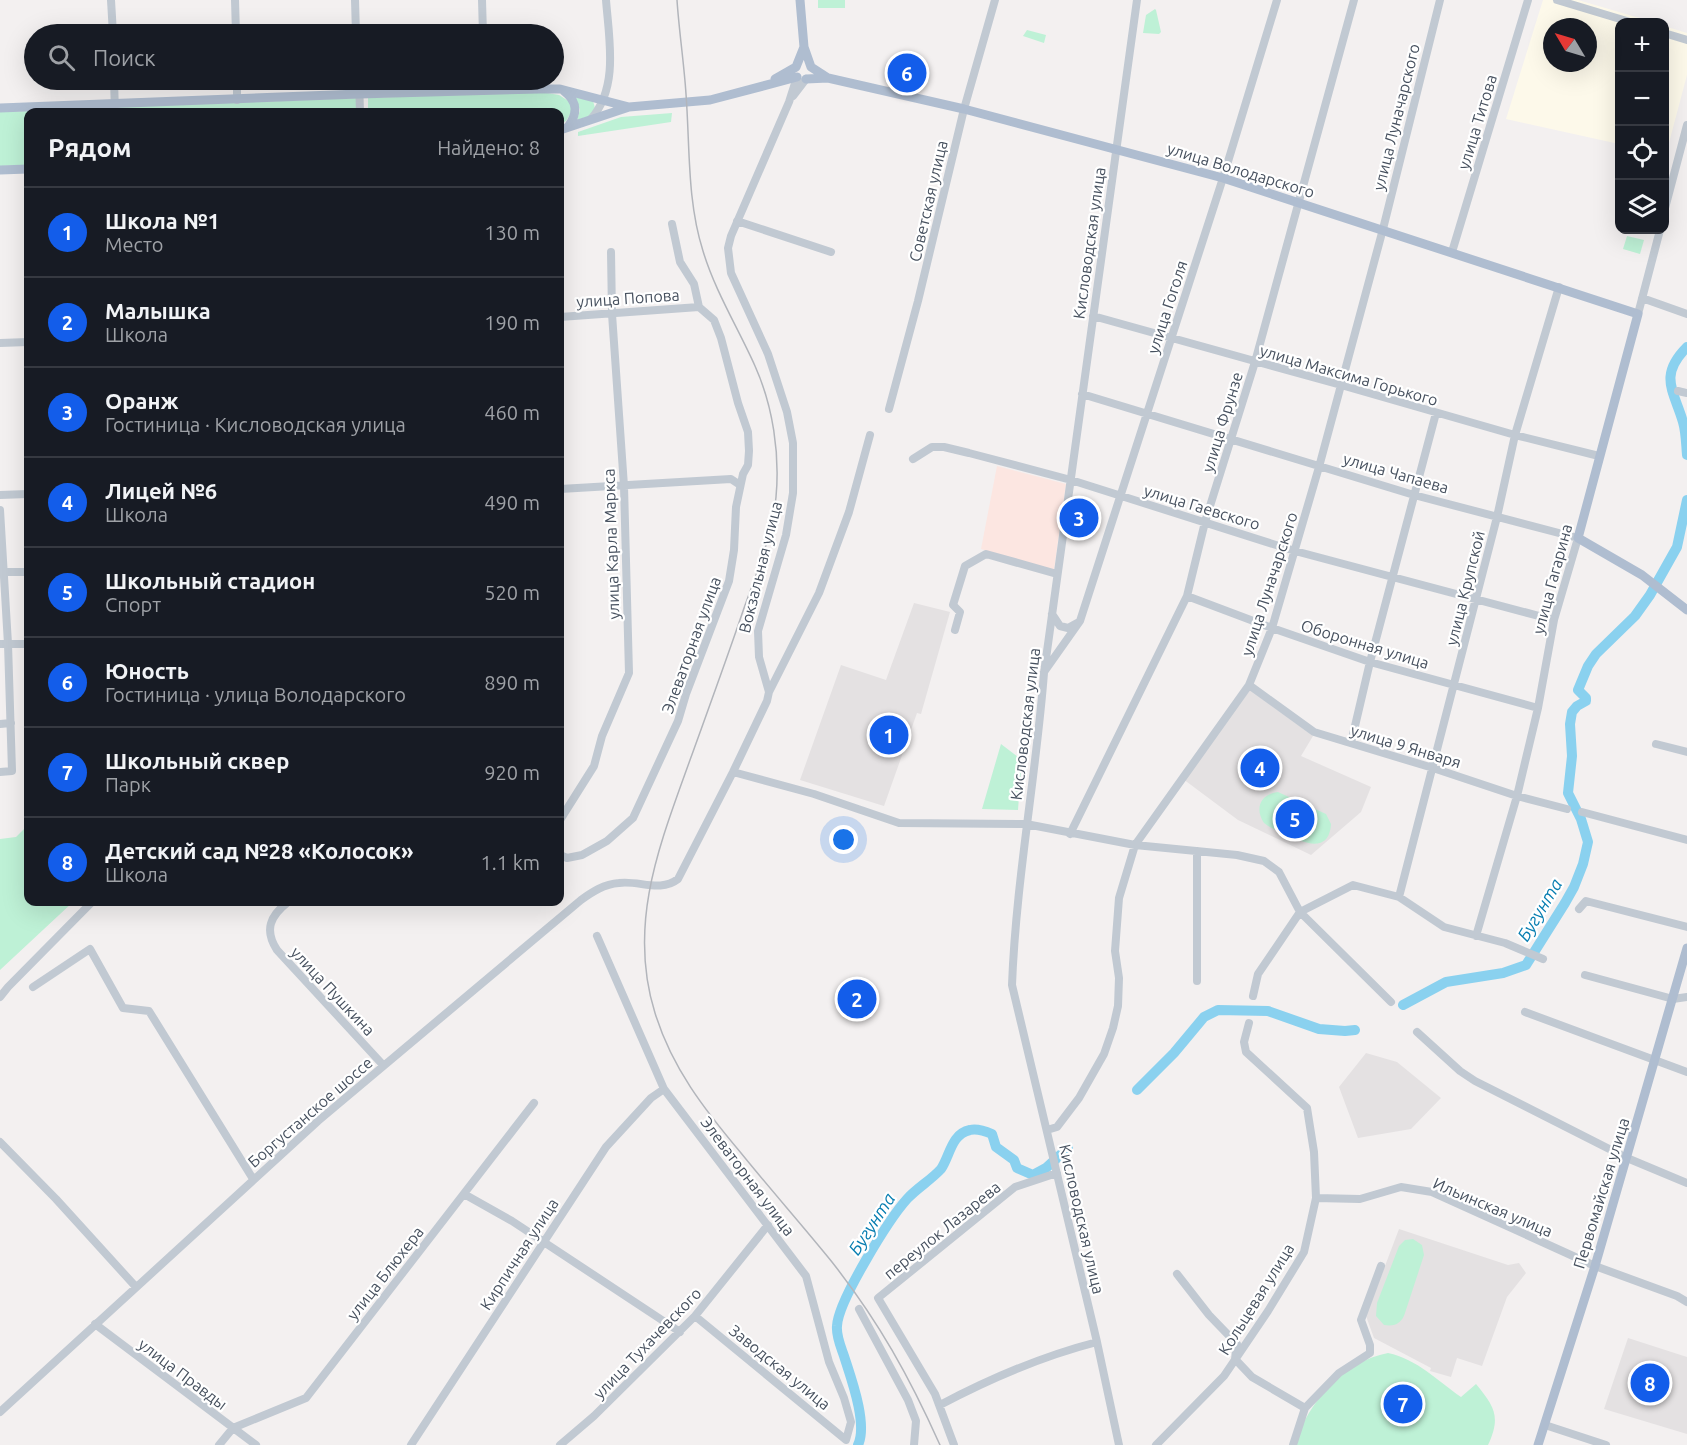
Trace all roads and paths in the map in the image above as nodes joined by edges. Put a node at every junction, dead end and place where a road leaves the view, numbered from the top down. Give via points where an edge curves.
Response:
1 (111, 0) edge
2 (235, 0) edge
3 (355, 0) edge
4 (482, 0) edge
5 (606, 0) edge
6 (800, 0) edge
7 (995, 0) edge
8 (1137, 0) edge
9 (1277, 0) edge
10 (1354, 0) edge
11 (1440, 0) edge
12 (1527, 0) edge
13 (1557, 0) edge
14 (1617, 18) edge
15 (112, 24) edge
16 (236, 24) edge
17 (356, 24) edge
18 (483, 24) edge
19 (1669, 34) edge
20 (1687, 40) edge
21 (804, 47) junction
22 (811, 67) junction
23 (800, 74) junction
24 (828, 78) junction
25 (114, 90) edge
26 (237, 90) edge
27 (359, 90) edge
28 (415, 90) edge
29 (562, 90) edge
30 (564, 90) edge
31 (359, 94) junction
32 (237, 100) junction
33 (603, 100) junction
34 (629, 107) junction
35 (0, 108) edge
36 (115, 108) edge
37 (360, 108) edge
38 (964, 109) junction
39 (591, 119) junction
40 (1687, 125) edge
41 (564, 128) edge
42 (1116, 149) junction
43 (24, 169) edge
44 (0, 170) edge
45 (1223, 178) junction
46 (1669, 196) edge
47 (1297, 202) junction
48 (737, 221) junction
49 (672, 224) dead end
50 (1383, 229) junction
51 (1659, 234) edge
52 (611, 252) dead end
53 (831, 252) dead end
54 (1452, 252) junction
55 (1559, 287) junction
56 (1642, 298) junction
57 (699, 307) junction
58 (612, 314) junction
59 (1638, 314) junction
60 (1687, 314) edge
61 (1093, 316) junction
62 (564, 317) edge
63 (1170, 338) junction
64 (24, 342) edge
65 (0, 343) edge
66 (1255, 362) junction
67 (1341, 385) junction
68 (1678, 391) dead end
69 (1687, 393) edge
70 (1082, 394) junction
71 (889, 409) dead end
72 (1436, 413) junction
73 (1146, 414) junction
74 (870, 435) dead end
75 (1515, 435) junction
76 (1231, 439) junction
77 (1599, 456) junction
78 (913, 459) dead end
79 (1319, 467) junction
80 (743, 474) junction
81 (731, 479) junction
82 (1071, 480) junction
83 (740, 485) junction
84 (624, 486) junction
85 (564, 489) edge
86 (24, 494) edge
87 (0, 495) edge
88 (1414, 495) junction
89 (1120, 496) junction
90 (0, 510) edge
91 (1497, 517) junction
92 (1205, 522) junction
93 (1578, 538) junction
94 (1295, 551) junction
95 (2, 572) edge
96 (24, 572) edge
97 (1058, 574) junction
98 (1392, 578) junction
99 (1187, 596) junction
100 (1475, 600) junction
101 (1687, 610) edge
102 (1052, 614) junction
103 (1554, 620) junction
104 (1080, 621) junction
105 (1272, 628) junction
106 (955, 630) dead end
107 (4, 644) edge
108 (24, 644) edge
109 (1370, 662) junction
110 (1044, 673) junction
111 (1249, 685) junction
112 (1454, 685) junction
113 (769, 692) junction
114 (1538, 708) junction
115 (11, 723) junction
116 (0, 724) edge
117 (1351, 743) junction
118 (1656, 744) dead end
119 (1687, 752) edge
120 (1433, 768) junction
121 (0, 772) edge
122 (734, 772) junction
123 (1517, 796) junction
124 (1567, 808) dead end
125 (1582, 812) dead end
126 (564, 814) edge
127 (1026, 824) junction
128 (1070, 834) junction
129 (1687, 840) edge
130 (1135, 845) junction
131 (1197, 851) junction
132 (564, 857) edge
133 (1400, 897) junction
134 (88, 906) edge
135 (284, 906) edge
136 (1579, 909) dead end
137 (1300, 912) junction
138 (1687, 927) edge
139 (597, 936) dead end
140 (1476, 936) junction
141 (1687, 948) edge
142 (1543, 959) dead end
143 (1586, 975) dead end
144 (1197, 981) dead end
145 (33, 987) dead end
146 (1253, 996) dead end
147 (0, 997) edge
148 (1687, 997) edge
149 (1672, 999) junction
150 (1391, 1002) dead end
151 (1525, 1012) dead end
152 (1249, 1023) dead end
153 (1417, 1032) dead end
154 (1655, 1061) junction
155 (383, 1065) junction
156 (1687, 1072) edge
157 (664, 1089) junction
158 (534, 1103) dead end
159 (1047, 1130) junction
160 (0, 1142) edge
161 (1627, 1158) junction
162 (1057, 1173) junction
163 (253, 1179) junction
164 (1687, 1183) edge
165 (464, 1194) junction
166 (1316, 1198) junction
167 (768, 1225) junction
168 (544, 1241) junction
169 (1382, 1266) dead end
170 (1595, 1266) junction
171 (1177, 1274) dead end
172 (136, 1287) junction
173 (1687, 1302) edge
174 (859, 1309) dead end
175 (695, 1316) junction
176 (95, 1324) junction
177 (680, 1332) junction
178 (1097, 1342) junction
179 (1235, 1359) junction
180 (940, 1405) junction
181 (1305, 1408) junction
182 (0, 1412) edge
183 (1545, 1425) junction
184 (233, 1428) junction
185 (846, 1440) joint
186 (915, 1441) edge
187 (219, 1445) edge
188 (256, 1445) edge
189 (411, 1445) edge
190 (560, 1445) edge
191 (909, 1445) edge
192 (954, 1445) edge
193 (1119, 1445) edge
194 (1156, 1445) edge
195 (1293, 1445) edge
196 (1538, 1445) edge
197 (1606, 1445) edge

1 - 15 street
2 - 16 street
3 - 17 street
4 - 18 street
5 - 33 street via 610,64
6 - 21 main road
7 - 38 street, Советская улица
8 - 42 street, Кисловодская улица
9 - 45 street, улица Гоголя
10 - 47 street, улица Фрунзе
11 - 50 street, улица Луначарского
12 - 54 street, улица Титова
13 - 14 street
19 - 20 street
21 - 22 main road
21 - 23 main road
22 - 23 main road via 811,74
22 - 23 main road via 799,63
22 - 24 main road
23 - 24 main road
23 - 34 main road via 710,100
23 - 48 street, Вокзальная улица
24 - 38 main road, улица Володарского
25 - 36 street
26 - 32 street
27 - 31 street
28 - 31 main road
29 - 41 main road via 576,107 574,120
30 - 33 main road
31 - 32 main road
31 - 37 street
32 - 36 main road
33 - 34 main road
33 - 39 street
34 - 39 main road
35 - 36 main road
38 - 42 main road, улица Володарского
38 - 71 street, Советская улица
39 - 41 main road
40 - 46 street
42 - 45 main road, улица Володарского
42 - 61 street, Кисловодская улица
43 - 44 main road
45 - 47 main road, улица Володарского
45 - 63 street, улица Гоголя
47 - 50 main road, улица Володарского
47 - 66 street, улица Фрунзе
48 - 53 street
48 - 113 street, Вокзальная улица via 728,248 731,273 777,378 793,443 793,494 786,535 758,631 759,657
49 - 57 street, Элеваторная улица via 680,262 694,284
50 - 54 main road, улица Володарского
50 - 67 street, улица Луначарского
51 - 56 street, улица Гагарина
52 - 58 street, улица Карла Маркса
54 - 55 main road, улица Володарского
55 - 59 main road, улица Володарского
55 - 75 street, улица Крупской
56 - 59 street, улица Гагарина
56 - 60 street
57 - 58 street, улица Попова
57 - 80 street, Элеваторная улица via 714,320 748,432 748,465
58 - 62 street, улица Попова
58 - 84 street, улица Карла Маркса
59 - 77 main road, улица Гагарина
61 - 63 street, улица Максима Горького
61 - 70 street, Кисловодская улица
63 - 66 street, улица Максима Горького
63 - 73 street, улица Гоголя
64 - 65 street
66 - 67 street, улица Максима Горького
66 - 76 street, улица Фрунзе
67 - 72 street, улица Максима Горького
67 - 79 street, улица Луначарского
68 - 69 street
70 - 73 street, улица Чапаева
70 - 82 street, Кисловодская улица
72 - 75 street, улица Максима Горького
72 - 88 street
73 - 76 street, улица Чапаева
73 - 89 street, улица Гоголя
74 - 113 street via 849,512 819,592
75 - 77 street, улица Максима Горького
75 - 91 street, улица Крупской
76 - 79 street, улица Чапаева
76 - 92 street, улица Фрунзе
77 - 93 main road, улица Гагарина
78 - 82 street, улица Гаевского via 932,447 944,447
79 - 88 street, улица Чапаева
79 - 94 street, улица Луначарского
80 - 81 street
80 - 83 street, Элеваторная улица
81 - 83 street
81 - 84 street
82 - 89 street, улица Гаевского
82 - 97 street, Кисловодская улица
83 - 132 street, Элеваторная улица via 729,581 678,721 640,804 628,823 607,841 582,855
84 - 85 street
84 - 126 street, улица Карла Маркса via 629,673 602,736 594,766
86 - 87 street
88 - 91 street, улица Чапаева
88 - 98 street
89 - 92 street, улица Гаевского
89 - 104 street, улица Гоголя
90 - 95 street
91 - 93 street, улица Чапаева
91 - 100 street, улица Крупской
92 - 94 street, улица Гаевского
92 - 99 street, улица Фрунзе
93 - 101 main road, улица Чапаева via 1642,575
93 - 103 street, улица Гагарина
94 - 98 street, улица Гаевского
94 - 105 street, улица Луначарского
95 - 96 street
95 - 107 street
97 - 102 street, Кисловодская улица
97 - 106 street via 986,554 965,566 953,605 960,612
98 - 100 street, улица Гаевского
98 - 109 street
99 - 105 street, Оборонная улица
99 - 128 street, улица Фрунзе
100 - 103 street, улица Гаевского
100 - 112 street, улица Крупской
102 - 104 street via 1060,626 1068,628
102 - 110 street, Кисловодская улица
103 - 114 street, улица Гагарина
104 - 110 street, улица Гоголя
105 - 109 street, Оборонная улица
105 - 111 street, улица Луначарского
107 - 108 street
107 - 115 street
109 - 112 street, Оборонная улица
109 - 117 street
110 - 127 street, Кисловодская улица
111 - 117 street, улица 9 Января via 1314,732
111 - 130 street, улица Луначарского
112 - 114 street, Оборонная улица
112 - 120 street, улица Крупской
113 - 122 street
114 - 123 street, улица Гагарина
115 - 116 street
115 - 121 street via 12,771
117 - 120 street, улица 9 Января
118 - 119 street
120 - 123 street, улица 9 Января
120 - 133 street, улица Крупской
122 - 127 street via 899,823
122 - 155 street, Боргустанское шоссе via 678,879 664,887 621,882 591,893
123 - 124 street, улица 9 Января
123 - 140 street, улица Гагарина
125 - 129 street
127 - 128 street
127 - 159 street, Кисловодская улица via 1014,927 1012,985
128 - 130 street
130 - 131 street
130 - 159 street, улица Луначарского via 1119,898 1115,951 1118,1005 1113,1028 1104,1054 1079,1098 1057,1127
131 - 137 street via 1264,861 1279,872
131 - 144 street
133 - 137 street via 1353,885
133 - 140 street via 1444,927
134 - 147 street
135 - 155 street, улица Пушкина via 271,921 271,941
136 - 138 street via 1586,901
137 - 146 street via 1258,974
137 - 150 street
139 - 157 street, Элеваторная улица
140 - 142 street
141 - 149 main road, Первомайская улица
143 - 149 street
145 - 163 street via 90,949 123,1008 149,1011
148 - 149 street
149 - 154 main road, Первомайская улица
151 - 154 street
152 - 166 street, Кольцевая улица via 1244,1042 1246,1052 1307,1108
153 - 161 street via 1475,1081
154 - 156 street
154 - 161 main road, Первомайская улица
155 - 163 street, Боргустанское шоссе
157 - 167 street, Элеваторная улица
157 - 168 street, Кирпичная улица via 606,1147
158 - 165 street, улица Блюхера
159 - 162 street, Кисловодская улица
160 - 172 street
161 - 164 street
161 - 170 main road, Первомайская улица
162 - 178 street, Кисловодская улица
162 - 180 street, переулок Лазарева via 1015,1187 878,1298
163 - 172 street, Боргустанское шоссе
165 - 168 street
165 - 184 street, улица Блюхера via 306,1398
166 - 170 street, Ильинская улица via 1360,1199 1401,1187 1432,1192
166 - 179 street, Кольцевая улица via 1304,1252
167 - 175 street, улица Тухачевского
167 - 185 street, Элеваторная улица via 806,1276 829,1362 851,1422
168 - 177 street
168 - 189 street, Кирпичная улица
169 - 181 street via 1361,1320 1370,1353 1339,1373
170 - 173 street, Ильинская улица
170 - 183 main road, Первомайская улица
171 - 179 street via 1237,1344
172 - 176 street, Боргустанское шоссе
174 - 186 street via 908,1401 916,1421
175 - 177 street, улица Тухачевского
175 - 185 street, Заводская улица
176 - 182 street, Боргустанское шоссе
176 - 184 street, улица Правды
177 - 190 street, улица Тухачевского
178 - 180 street via 1022,1368
178 - 193 street, Кисловодская улица
179 - 181 street via 1252,1377
179 - 194 street, Кольцевая улица via 1224,1376
180 - 192 street
181 - 195 street
183 - 196 main road, Первомайская улица
183 - 197 street
184 - 187 street
184 - 188 street, улица Правды
186 - 191 street

